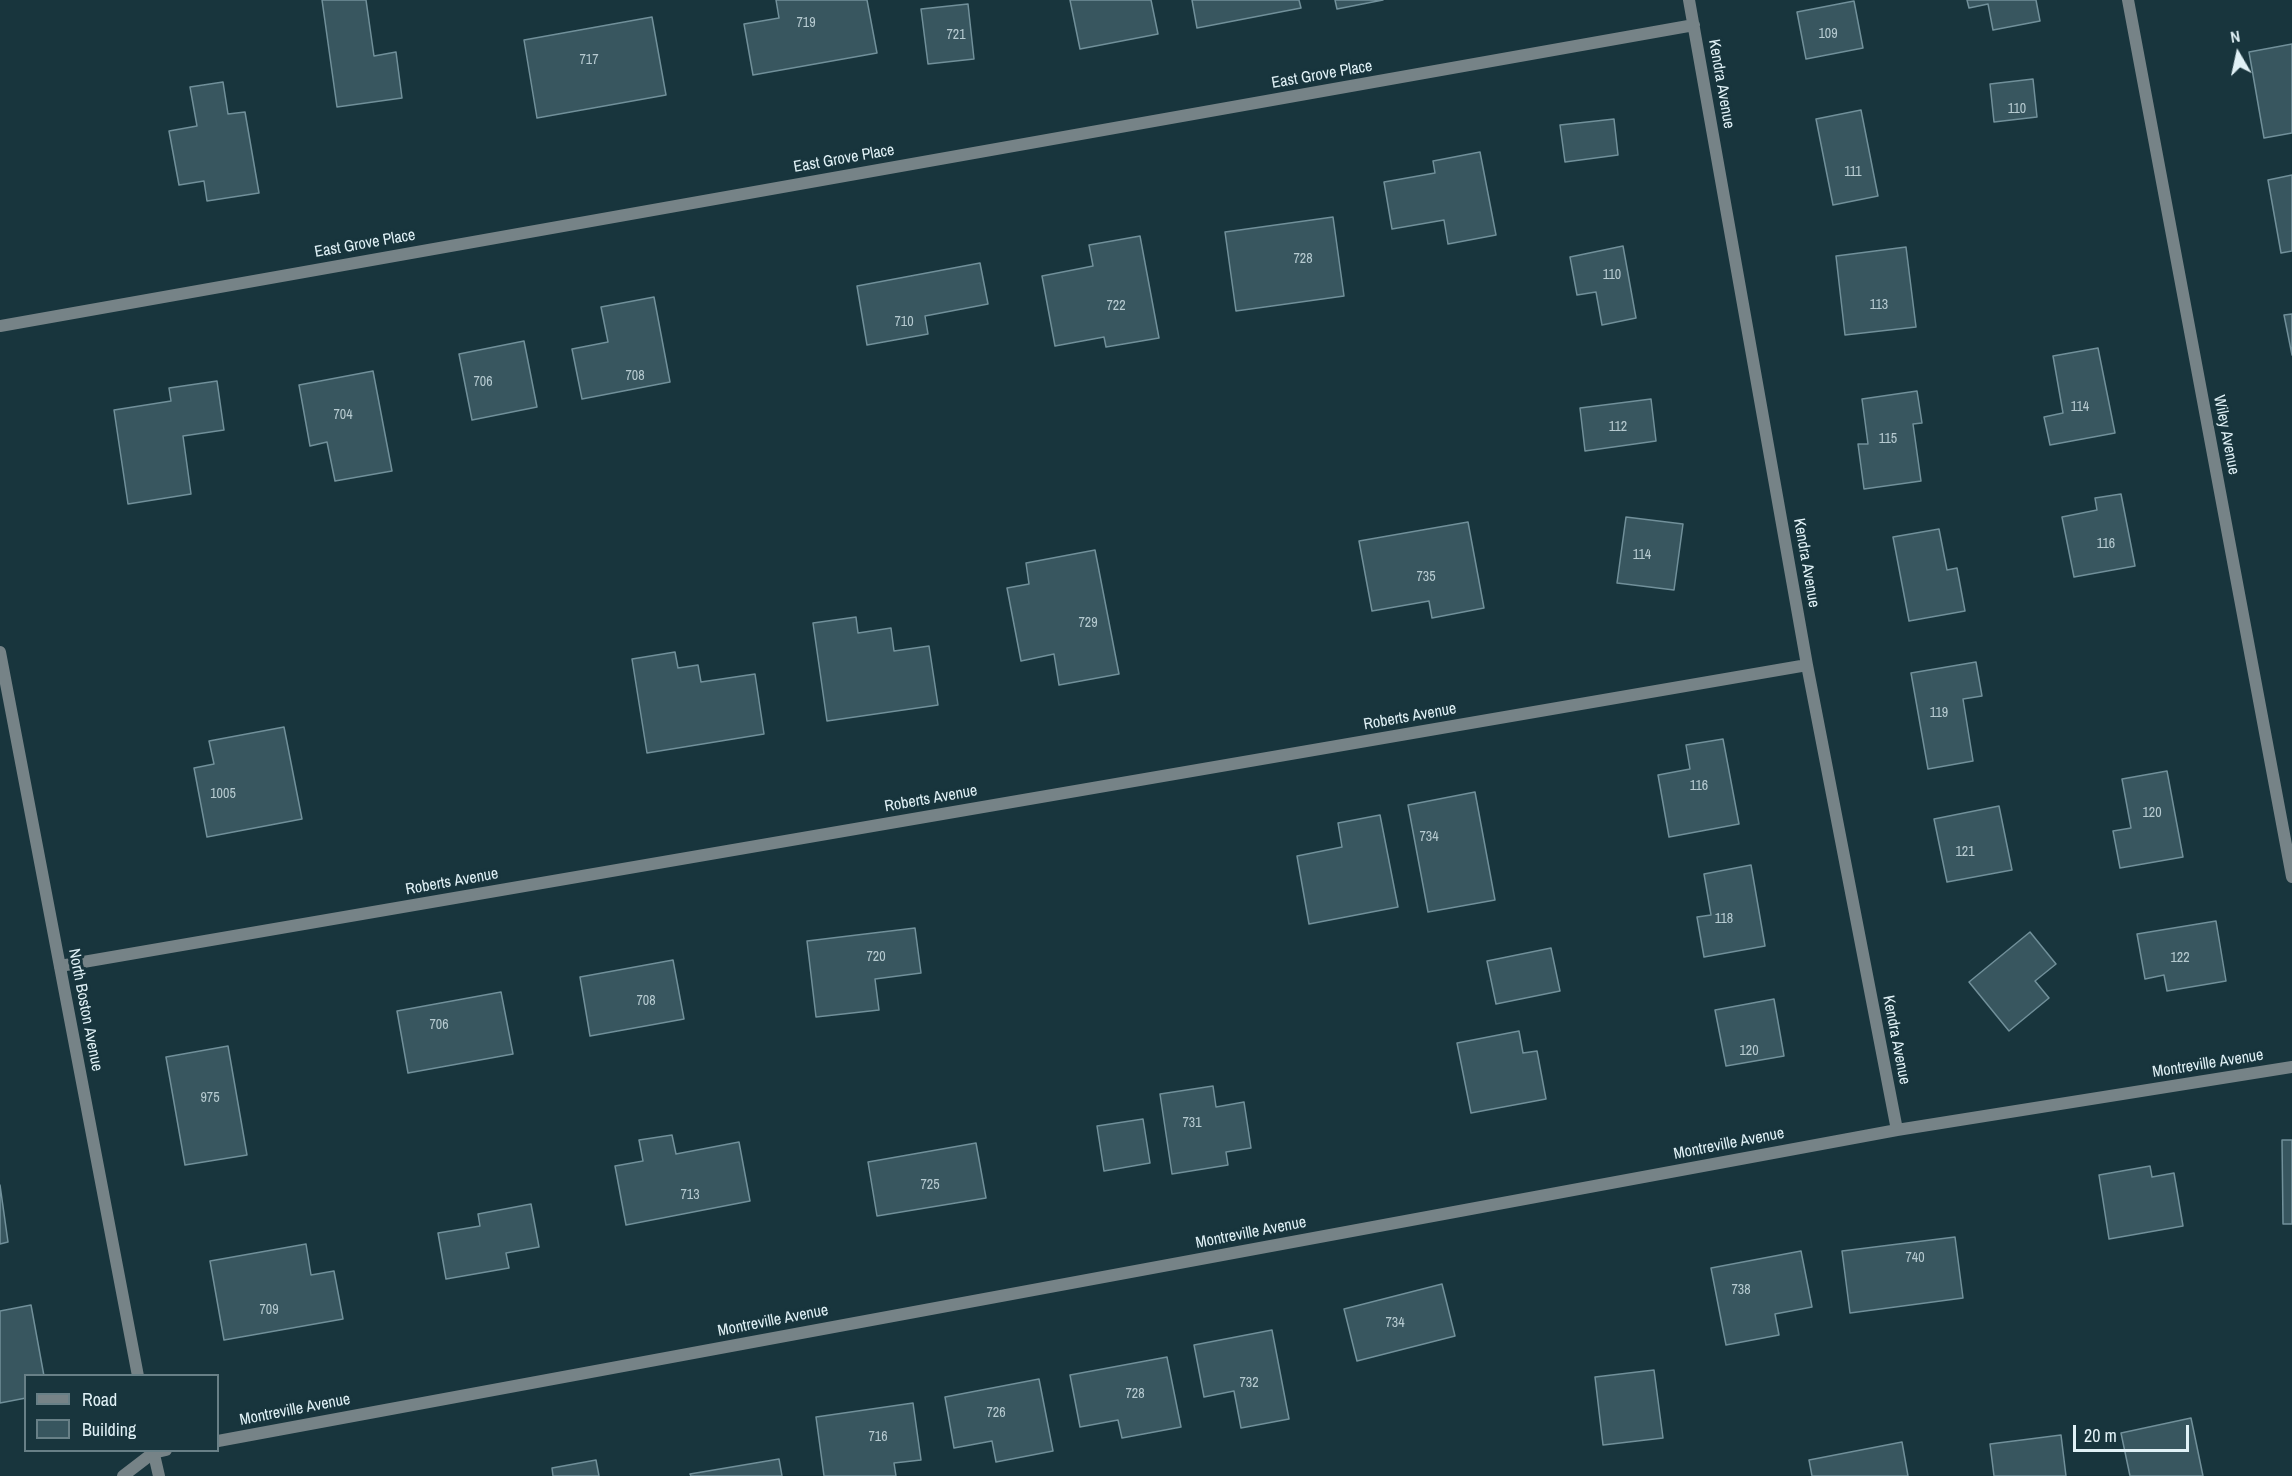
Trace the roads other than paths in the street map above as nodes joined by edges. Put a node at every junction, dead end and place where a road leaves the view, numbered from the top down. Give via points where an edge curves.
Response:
1 (1689, 0) edge
2 (2128, 0) edge
3 (1694, 25) junction
4 (0, 326) edge
5 (0, 652) edge
6 (1807, 665) junction
7 (2292, 877) edge
8 (60, 966) junction
9 (2292, 1067) edge
10 (1897, 1130) junction
11 (138, 1374) edge
12 (219, 1441) edge
13 (153, 1452) edge
14 (123, 1476) edge
15 (159, 1476) edge

1 - 3 street, Kendra Avenue
2 - 7 street, Wiley Avenue
3 - 4 street, East Grove Place
3 - 6 street, Kendra Avenue
5 - 8 street, North Boston Avenue
6 - 8 street, Roberts Avenue
6 - 10 street, Kendra Avenue
8 - 11 street, North Boston Avenue
9 - 10 street, Montreville Avenue
10 - 12 street, Montreville Avenue
13 - 14 street
13 - 15 street

